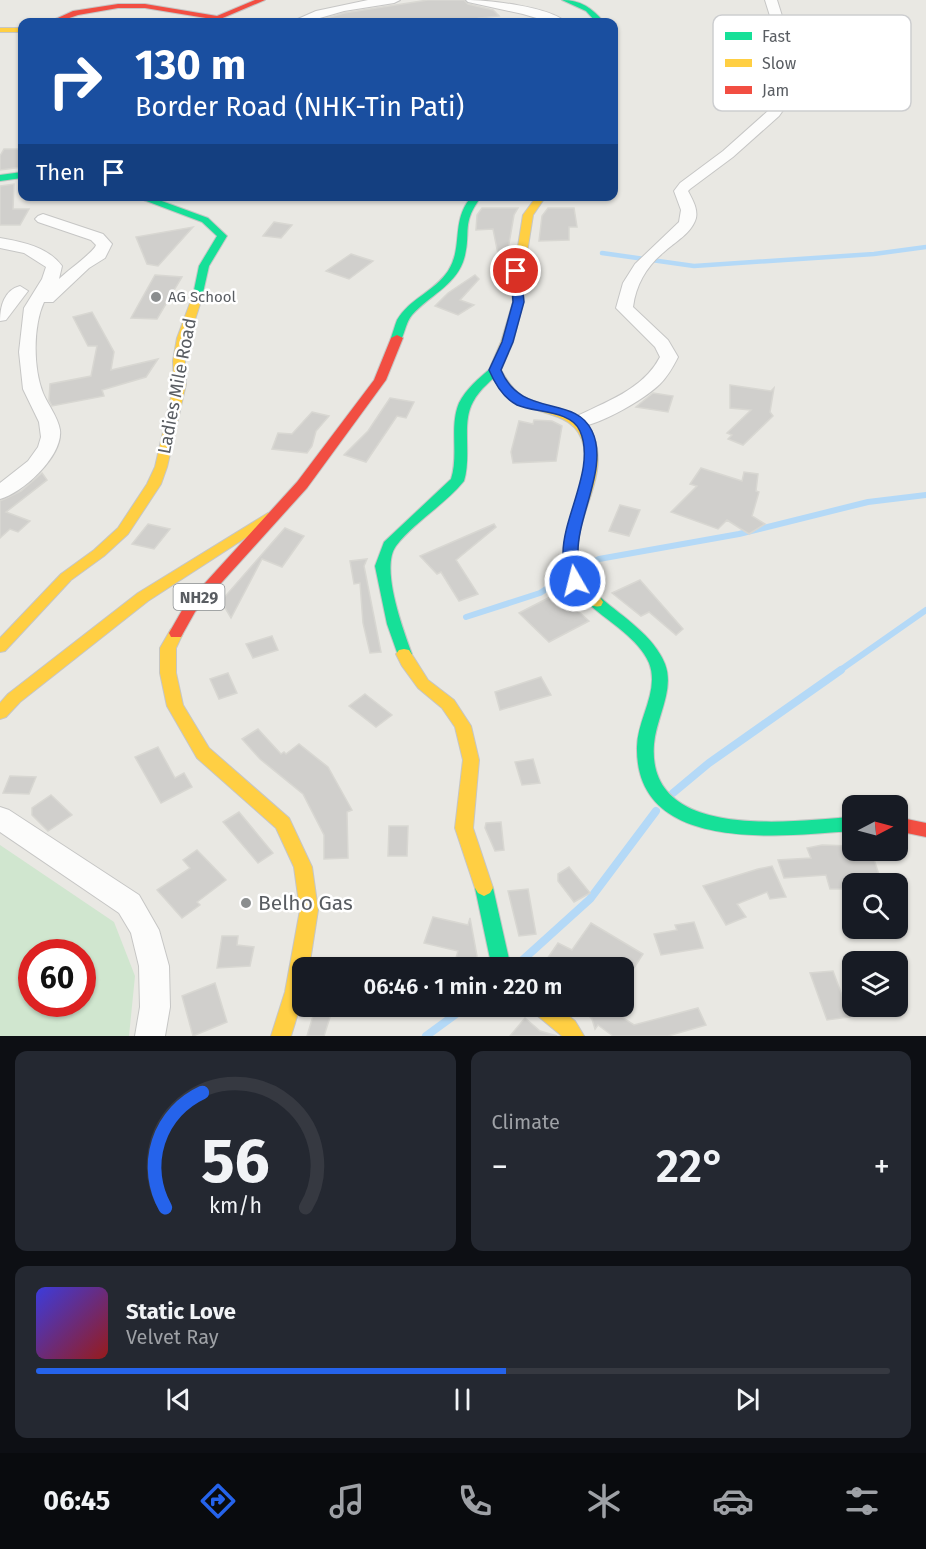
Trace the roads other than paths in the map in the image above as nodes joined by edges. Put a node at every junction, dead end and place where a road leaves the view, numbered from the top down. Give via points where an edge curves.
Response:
1 (261, 0) edge
2 (394, 0) edge
3 (472, 0) edge
4 (566, 0) edge
5 (771, 0) edge
6 (776, 15) edge
7 (62, 18) edge
8 (218, 18) edge
9 (218, 18) edge
10 (305, 18) edge
11 (543, 18) edge
12 (597, 18) edge
13 (0, 30) edge
14 (18, 30) edge
15 (775, 111) edge
16 (18, 176) edge
17 (0, 178) edge
18 (148, 201) edge
19 (472, 201) edge
20 (538, 201) edge
21 (43, 219) dead end
22 (0, 243) edge
23 (20, 291) dead end
24 (31, 313) junction
25 (0, 316) edge
26 (495, 370) junction
27 (580, 422) junction
28 (0, 493) edge
29 (278, 511) junction
30 (0, 647) edge
31 (0, 713) edge
32 (0, 818) edge
33 (842, 825) edge
34 (908, 826) edge
35 (926, 830) edge
36 (500, 957) edge
37 (552, 1017) edge
38 (150, 1036) edge
39 (281, 1036) edge
40 (574, 1036) edge

1 - 8 main road
2 - 10 street
3 - 11 street
4 - 12 main road via 589,9
5 - 6 street
7 - 9 main road via 118,6 155,7
13 - 14 main road
15 - 27 street via 685,186 681,191 688,205 686,225 648,260 630,283 624,308 662,344 669,357 665,368 648,386
16 - 17 main road
18 - 30 main road, Ladies Mile Road via 212,223 222,236 204,266 183,338 180,384 161,467 123,531 66,577
19 - 29 main road, NH29 via 463,214 462,250 453,272 404,319 380,380
20 - 26 main road via 528,214 516,271 518,302
21 - 24 street via 97,237 104,244
22 - 24 street via 32,250 54,266 53,276
23 - 25 street
24 - 28 street via 32,388 51,428 47,448 36,464
26 - 27 main road via 505,388 522,402
26 - 36 main road via 472,389 461,412 463,472 389,545 382,566 394,624 407,662 423,684 448,704 463,726 471,760 464,828 492,915
27 - 33 main road via 592,452 570,552 572,571 582,589 643,643 657,664 657,695 645,748 654,790 671,809 692,820 719,826
29 - 31 main road via 142,597
29 - 39 main road, NH29 via 190,609 168,648 168,673 175,706 203,753 283,823 303,867 309,910 295,992
32 - 38 street via 129,904 145,930 154,966 155,1007
34 - 35 main road
37 - 40 main road

